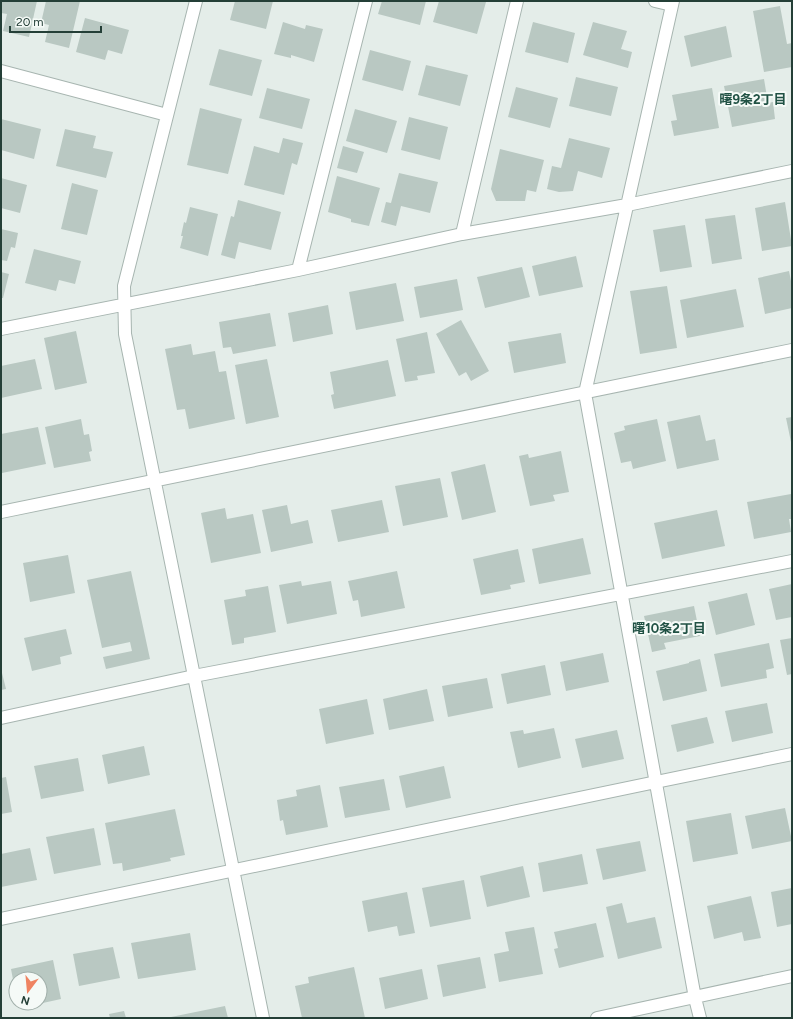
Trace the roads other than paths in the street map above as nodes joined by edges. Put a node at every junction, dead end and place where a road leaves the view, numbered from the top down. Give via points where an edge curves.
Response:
1 (196, 1) edge
2 (366, 1) edge
3 (517, 1) edge
4 (655, 1) edge
5 (672, 3) edge
6 (1, 71) edge
7 (167, 115) junction
8 (792, 171) edge
9 (627, 205) junction
10 (462, 234) junction
11 (298, 270) junction
12 (124, 304) junction
13 (1, 330) edge
14 (792, 350) edge
15 (585, 393) junction
16 (154, 480) junction
17 (1, 512) edge
18 (792, 561) edge
19 (622, 594) junction
20 (194, 676) junction
21 (1, 718) edge
22 (792, 754) edge
23 (656, 782) junction
24 (233, 870) junction
25 (1, 919) edge
26 (792, 976) edge
27 (695, 998) junction
28 (262, 1018) edge
29 (597, 1018) edge
30 (700, 1018) edge

1 - 7 street
2 - 11 street
3 - 10 street
4 - 5 street
5 - 9 street
6 - 7 street
7 - 12 street via 124,286
8 - 9 street
9 - 10 street
9 - 15 street
10 - 11 street
11 - 12 street
12 - 13 street
12 - 16 street via 125,334
14 - 15 street
15 - 16 street
15 - 19 street
16 - 17 street
16 - 20 street
18 - 19 street
19 - 20 street
19 - 23 street
20 - 21 street
20 - 24 street
22 - 23 street
23 - 24 street
23 - 27 street
24 - 25 street
24 - 28 street
26 - 27 street
27 - 29 street
27 - 30 street

